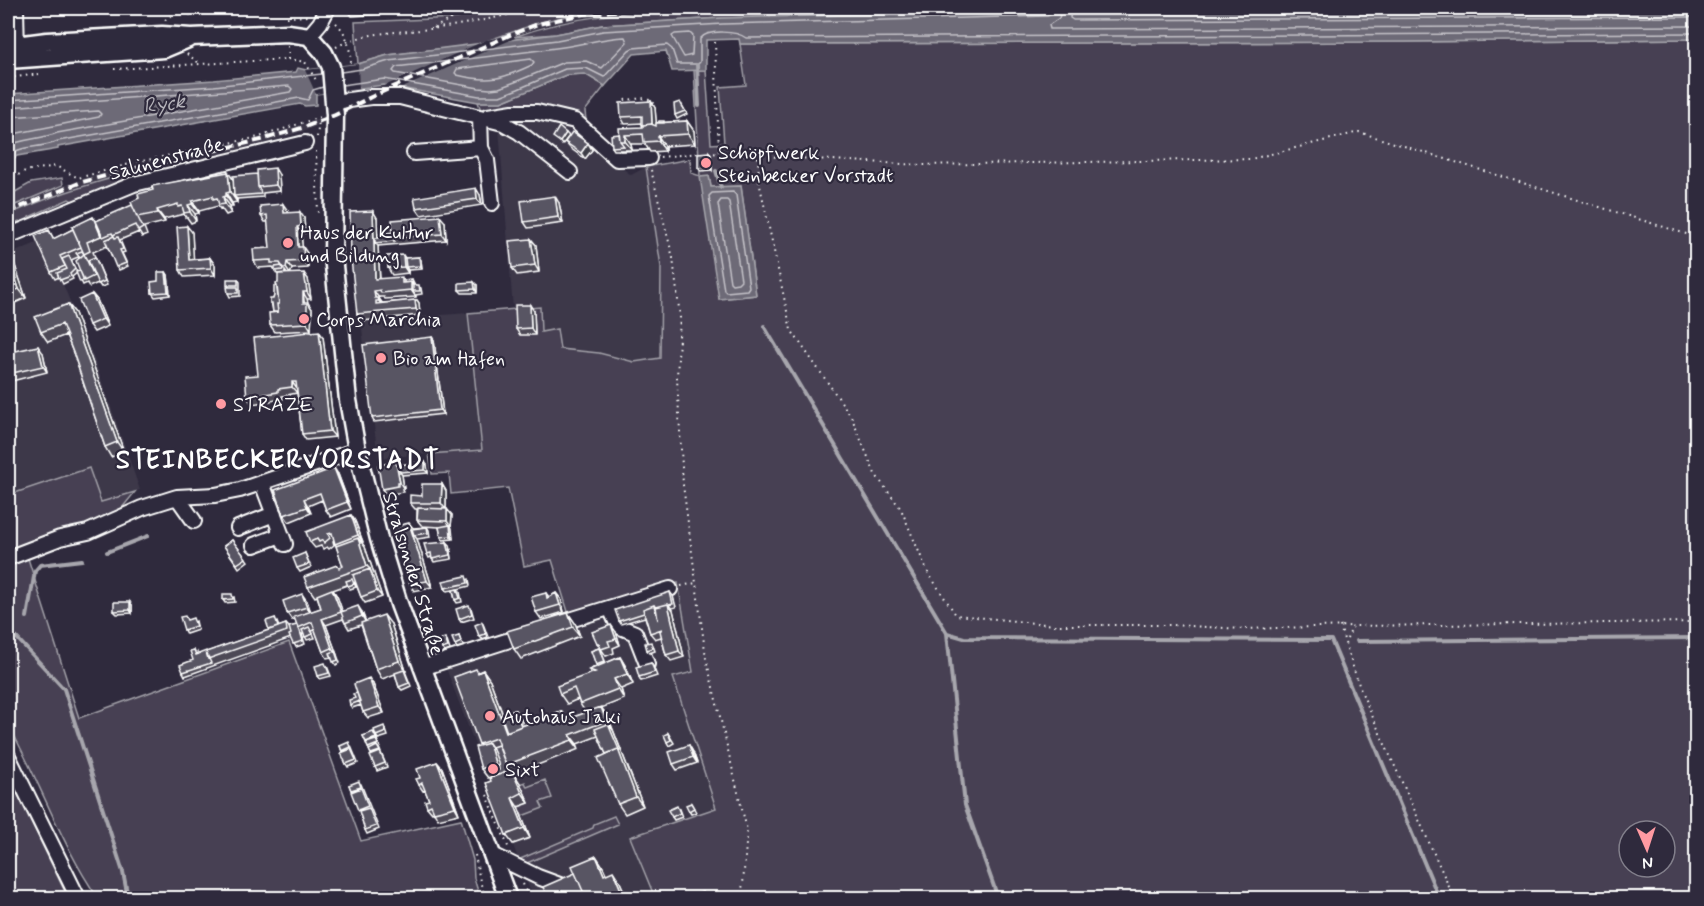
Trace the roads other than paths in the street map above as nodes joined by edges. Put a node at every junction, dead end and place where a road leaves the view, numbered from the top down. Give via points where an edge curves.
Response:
1 (16, 8) edge
2 (326, 12) edge
3 (309, 36) junction
4 (12, 52) edge
5 (334, 97) junction
6 (480, 117) junction
7 (305, 143) dead end
8 (482, 148) junction
9 (414, 153) dead end
10 (650, 164) road end
11 (570, 172) dead end
12 (492, 203) dead end
13 (8, 236) edge
14 (357, 450) junction
15 (262, 483) junction
16 (177, 497) junction
17 (274, 514) junction
18 (194, 521) dead end
19 (238, 528) dead end
20 (254, 545) dead end
21 (8, 558) edge
22 (670, 589) dead end
23 (610, 608) junction
24 (648, 664) edge
25 (422, 668) junction
26 (8, 756) edge
27 (493, 855) junction
28 (78, 898) edge
29 (508, 898) edge
30 (579, 898) edge

1 - 4 street
2 - 3 street
3 - 4 main road via 162,35
3 - 5 main road, Stralsunder Straße via 331,67
5 - 6 street via 400,97
5 - 14 main road, Stralsunder Straße via 333,256
6 - 8 street
6 - 10 street via 513,112 549,114 575,122 617,159
6 - 11 street via 519,132
7 - 13 street, Salinenstraße via 134,184
8 - 9 street
8 - 12 street
14 - 15 street
14 - 25 main road, Stralsunder Straße via 379,539
15 - 16 street via 215,495
15 - 17 street
16 - 18 street
16 - 21 street
17 - 19 street
17 - 20 street via 283,539
22 - 23 street
23 - 24 street via 618,626 635,633
23 - 25 street
25 - 27 main road, Stralsunder Straße
26 - 28 street
27 - 29 main road, Stralsunder Straße
27 - 30 street via 576,891

